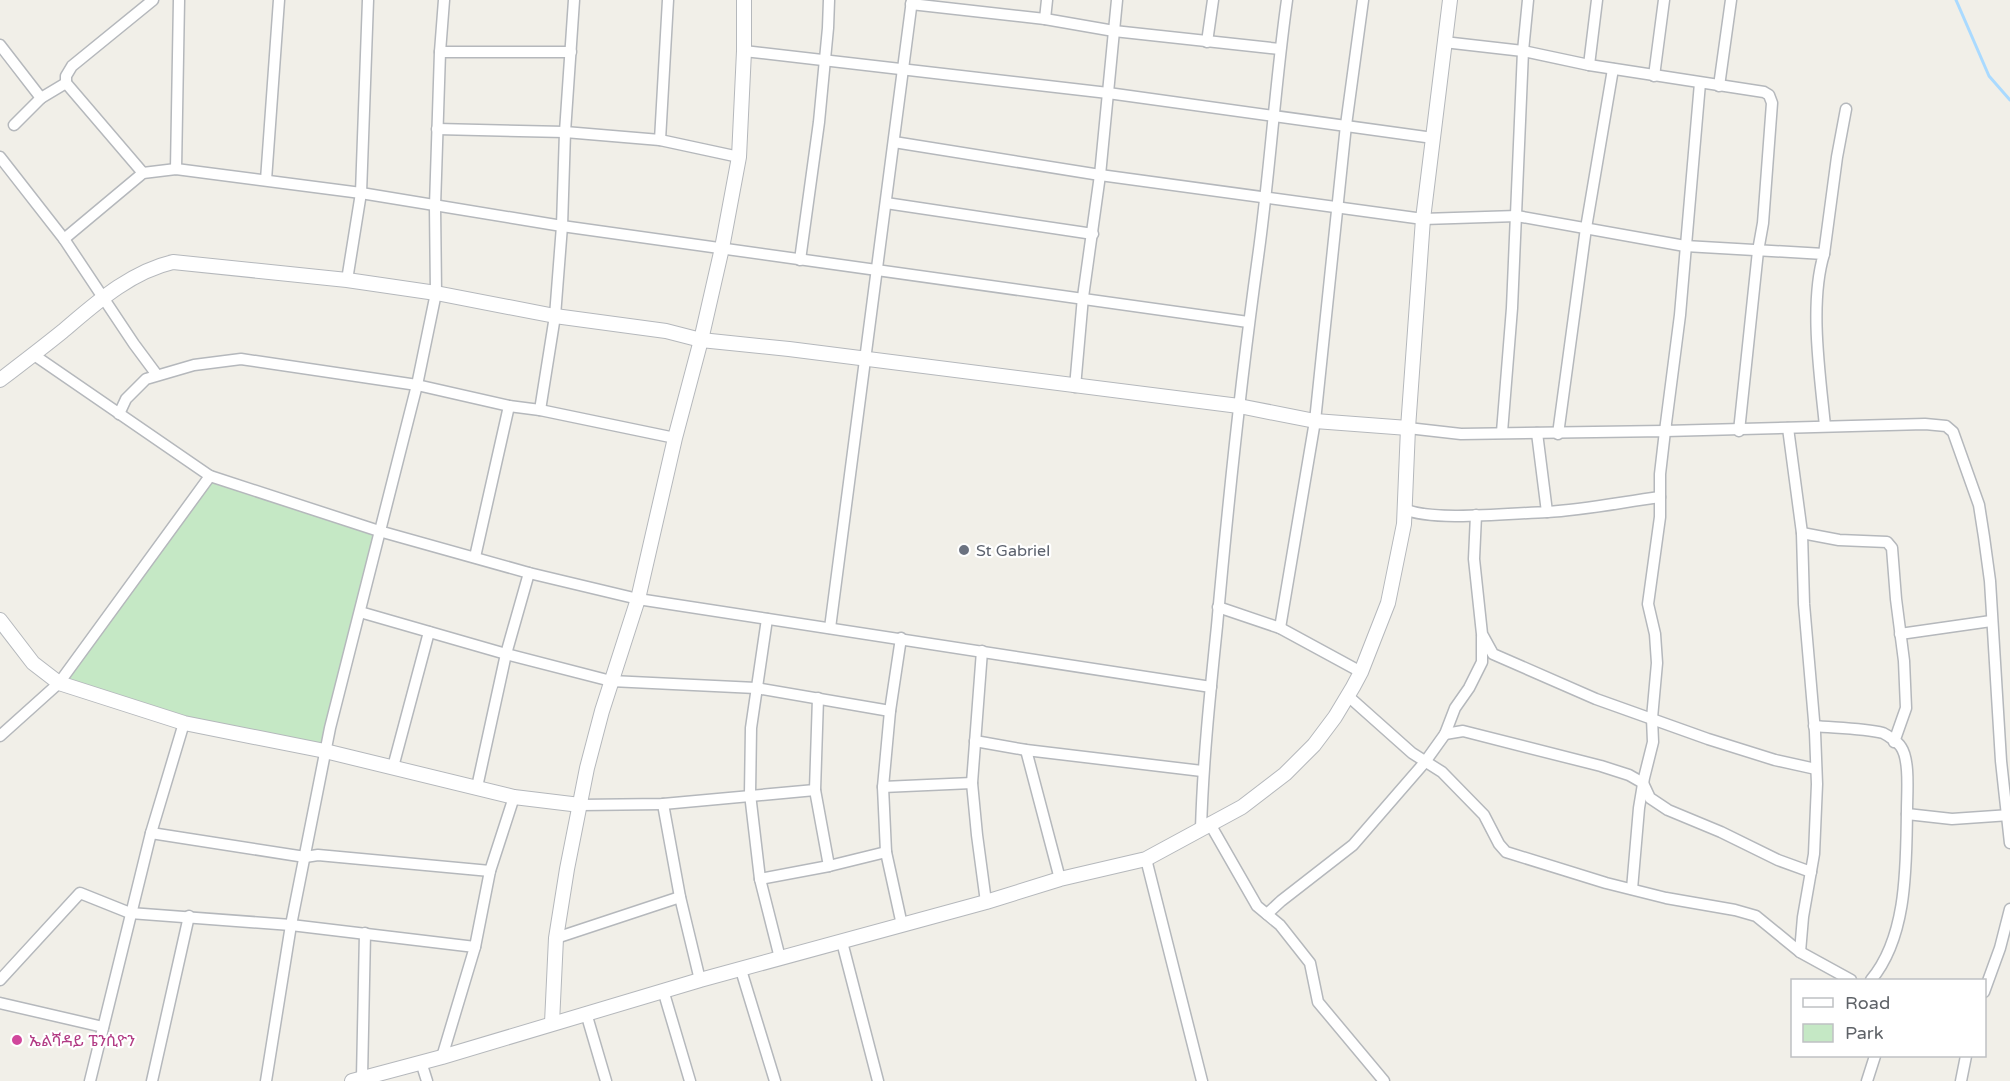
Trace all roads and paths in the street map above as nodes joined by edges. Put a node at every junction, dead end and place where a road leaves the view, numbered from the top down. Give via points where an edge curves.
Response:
1 (153, 0) edge
2 (179, 0) edge
3 (279, 0) edge
4 (368, 0) edge
5 (444, 0) edge
6 (574, 0) edge
7 (668, 0) edge
8 (744, 0) edge
9 (829, 0) edge
10 (1047, 0) edge
11 (1117, 0) edge
12 (1213, 0) edge
13 (1287, 0) edge
14 (1363, 0) edge
15 (1450, 0) edge
16 (1528, 0) edge
17 (1597, 0) edge
18 (1664, 0) edge
19 (1731, 0) edge
20 (912, 2) edge
21 (1045, 19) junction
22 (1114, 31) junction
23 (1208, 42) junction
24 (1444, 42) junction
25 (0, 45) edge
26 (1280, 49) junction
27 (744, 51) junction
28 (1523, 51) junction
29 (440, 52) junction
30 (571, 52) junction
31 (824, 60) junction
32 (1588, 65) junction
33 (1613, 69) junction
34 (903, 71) junction
35 (1654, 76) junction
36 (1700, 82) junction
37 (66, 83) junction
38 (1719, 86) junction
39 (1108, 93) junction
40 (41, 98) junction
41 (1846, 109) dead end
42 (1274, 116) junction
43 (14, 125) dead end
44 (1346, 125) junction
45 (437, 129) junction
46 (565, 132) junction
47 (1433, 138) junction
48 (660, 140) junction
49 (894, 142) junction
50 (0, 157) edge
51 (739, 157) junction
52 (176, 169) junction
53 (143, 173) junction
54 (1100, 175) junction
55 (266, 180) junction
56 (361, 193) junction
57 (1266, 196) junction
58 (886, 203) junction
59 (435, 206) junction
60 (1338, 206) junction
61 (1517, 216) junction
62 (1423, 219) junction
63 (562, 226) junction
64 (1586, 228) junction
65 (1093, 234) junction
66 (64, 239) junction
67 (1684, 246) junction
68 (722, 248) junction
69 (1758, 251) junction
70 (1824, 254) junction
71 (800, 260) junction
72 (876, 270) junction
73 (347, 280) junction
74 (436, 293) junction
75 (1083, 297) junction
76 (103, 298) junction
77 (555, 316) junction
78 (1248, 322) junction
79 (701, 340) junction
80 (34, 355) junction
81 (865, 360) junction
82 (157, 375) junction
83 (0, 380) edge
84 (417, 385) junction
85 (1075, 387) junction
86 (509, 406) junction
87 (1239, 406) junction
88 (540, 410) junction
89 (119, 414) junction
90 (1315, 421) junction
91 (1825, 426) junction
92 (1408, 428) junction
93 (1788, 428) junction
94 (1665, 431) junction
95 (1739, 431) junction
96 (1502, 432) junction
97 (1537, 433) junction
98 (1558, 434) junction
99 (675, 438) junction
100 (210, 476) junction
101 (1660, 497) junction
102 (1404, 509) junction
103 (1546, 512) junction
104 (1476, 515) junction
105 (380, 531) junction
106 (1802, 533) junction
107 (475, 557) junction
108 (530, 573) junction
109 (638, 599) junction
110 (1218, 607) junction
111 (360, 612) junction
112 (767, 619) junction
113 (0, 620) edge
114 (1991, 621) junction
115 (830, 628) junction
116 (1280, 628) junction
117 (429, 632) junction
118 (1482, 634) junction
119 (1900, 634) junction
120 (901, 638) junction
121 (982, 651) junction
122 (506, 654) junction
123 (1361, 672) junction
124 (611, 681) junction
125 (59, 683) junction
126 (1211, 687) junction
127 (756, 688) junction
128 (1348, 696) junction
129 (818, 698) junction
130 (890, 711) junction
131 (1652, 718) junction
132 (184, 723) junction
133 (1814, 726) junction
134 (2, 731) edge
135 (1446, 734) junction
136 (975, 741) junction
137 (1894, 742) junction
138 (1026, 750) junction
139 (325, 751) junction
140 (1425, 762) junction
141 (393, 767) junction
142 (1816, 769) junction
143 (1202, 771) junction
144 (972, 783) junction
145 (1643, 783) junction
146 (883, 787) junction
147 (477, 788) junction
148 (815, 790) junction
149 (750, 794) junction
150 (514, 797) junction
151 (663, 804) junction
152 (580, 805) junction
153 (1907, 814) junction
154 (2008, 815) edge
155 (1205, 827) junction
156 (151, 833) junction
157 (2010, 843) edge
158 (886, 852) junction
159 (304, 857) junction
160 (1146, 859) junction
161 (829, 866) junction
162 (490, 872) junction
163 (1811, 872) junction
164 (760, 879) junction
165 (1060, 879) junction
166 (1632, 889) junction
167 (680, 897) junction
168 (986, 902) junction
169 (2010, 909) edge
170 (130, 913) junction
171 (1267, 914) junction
172 (189, 916) junction
173 (291, 925) junction
174 (902, 925) junction
175 (365, 933) junction
176 (556, 938) junction
177 (842, 942) junction
178 (475, 947) junction
179 (1800, 952) junction
180 (780, 958) junction
181 (741, 970) junction
182 (1847, 979) edge
183 (1873, 979) edge
184 (0, 980) edge
185 (700, 980) junction
186 (1986, 986) edge
187 (663, 990) junction
188 (0, 1003) edge
189 (586, 1013) junction
190 (552, 1023) junction
191 (103, 1027) junction
192 (442, 1057) junction
193 (1875, 1057) edge
194 (1966, 1057) edge
195 (421, 1062) junction
196 (357, 1080) edge
197 (90, 1081) edge
198 (152, 1081) edge
199 (266, 1081) edge
200 (427, 1081) edge
201 (606, 1081) edge
202 (690, 1081) edge
203 (775, 1081) edge
204 (878, 1081) edge
205 (1202, 1081) edge
206 (1384, 1081) edge
207 (1867, 1081) edge
208 (1961, 1081) edge

1 - 37 street via 72,66
2 - 52 street
3 - 55 street
4 - 56 street
5 - 29 street
6 - 30 street
7 - 48 street
8 - 27 street
9 - 31 street
10 - 21 street
11 - 22 street
12 - 23 street
13 - 26 street
14 - 44 street
15 - 24 street
16 - 28 street
17 - 32 street
18 - 35 street
19 - 38 street
20 - 21 street
20 - 34 street
21 - 22 street
22 - 23 street
22 - 39 street
23 - 26 street
24 - 28 street
24 - 47 street
25 - 40 street
26 - 42 street
27 - 31 street
27 - 51 street
28 - 32 street
28 - 61 street
29 - 30 street
29 - 45 street
30 - 46 street
31 - 34 street
31 - 71 street
32 - 33 street
33 - 35 street
33 - 64 street
34 - 39 street
34 - 49 street
35 - 36 street
36 - 38 street
36 - 67 street
37 - 40 street
37 - 53 street
38 - 69 street via 1764,92 1773,103
39 - 42 street
39 - 54 street
40 - 43 street
41 - 70 street
42 - 44 street
42 - 57 street
44 - 47 street
44 - 60 street
45 - 46 street
45 - 59 street
46 - 48 street
46 - 63 street
47 - 62 street
48 - 51 street
49 - 54 street
49 - 58 street
50 - 66 street
51 - 68 street
52 - 53 street
52 - 55 street
53 - 66 street
54 - 57 street
54 - 65 street
55 - 56 street
56 - 59 street
56 - 73 street
57 - 60 street
57 - 78 street
58 - 65 street
58 - 72 street
59 - 63 street
59 - 74 street
60 - 62 street
60 - 90 street
61 - 62 street
61 - 64 street
61 - 96 street
62 - 92 street
63 - 68 street
63 - 77 street
64 - 67 street
64 - 98 street
65 - 75 street
66 - 76 street
67 - 69 street
67 - 94 street via 1680,315
68 - 71 street
68 - 79 street
69 - 70 street
69 - 95 street
70 - 91 street via 1817,306 1817,346
71 - 72 street
72 - 75 street
72 - 81 street
73 - 74 street
73 - 76 street via 173,262 153,267
74 - 77 street
74 - 84 street
75 - 78 street
75 - 85 street
76 - 80 street
76 - 82 street
77 - 79 street via 666,331
77 - 88 street
78 - 87 street
79 - 81 street
79 - 99 street
80 - 83 street
80 - 89 street
81 - 85 street
81 - 115 street
82 - 84 street via 194,364 241,359
82 - 89 street via 146,379 126,399
84 - 86 street
84 - 105 street
85 - 87 street
86 - 88 street
86 - 107 street
87 - 90 street
87 - 110 street
88 - 99 street
89 - 100 street
90 - 92 street
90 - 116 street
91 - 93 street
91 - 114 street via 1925,424 1946,426 1953,432 1979,504 1990,581
92 - 96 street via 1461,434
92 - 102 street
93 - 95 street
93 - 106 street
94 - 95 street
94 - 98 street
94 - 101 street
96 - 97 street
97 - 98 street
97 - 103 street
99 - 109 street
100 - 105 street
100 - 125 street
101 - 103 street via 1585,510
101 - 131 street via 1648,604 1657,663
102 - 104 street via 1416,514
102 - 123 street via 1388,603
103 - 104 street
104 - 118 street via 1474,559
105 - 107 street
105 - 111 street
106 - 119 street via 1887,543 1892,548
106 - 133 street
107 - 108 street
108 - 109 street
108 - 122 street
109 - 112 street
109 - 124 street
110 - 116 street
110 - 126 street
111 - 117 street
111 - 139 street
112 - 115 street
112 - 127 street
113 - 125 street via 33,663
114 - 119 street
114 - 154 street
115 - 120 street
116 - 123 street
117 - 122 street
117 - 141 street
118 - 131 street via 1493,654 1596,699
118 - 135 street via 1482,662 1455,708
119 - 137 street via 1906,708
120 - 121 street
120 - 130 street
121 - 126 street
121 - 136 street
122 - 124 street
122 - 147 street
123 - 128 street
124 - 127 street
124 - 152 street
125 - 132 street
125 - 134 street
126 - 143 street
127 - 129 street
127 - 149 street
128 - 140 street
128 - 155 street via 1314,745 1286,774 1242,807
129 - 130 street
129 - 148 street
130 - 146 street
131 - 142 street via 1775,760
131 - 145 street via 1653,742
132 - 139 street
132 - 156 street
133 - 137 street via 1885,734
133 - 142 street
135 - 140 street
135 - 145 street via 1463,731 1601,766
136 - 138 street
136 - 144 street
137 - 153 street via 1901,747 1908,772
138 - 143 street
138 - 165 street
139 - 141 street
139 - 159 street
140 - 166 street via 1442,772 1484,815 1506,852
140 - 171 street via 1353,845
141 - 147 street
142 - 163 street
143 - 155 street
144 - 146 street
144 - 168 street
145 - 163 street via 1650,798 1668,810
145 - 166 street
146 - 158 street
147 - 150 street
148 - 149 street
148 - 161 street
149 - 151 street
149 - 164 street
150 - 152 street
150 - 162 street
151 - 152 street
151 - 167 street
152 - 176 street
153 - 154 street via 1952,819
153 - 183 street via 1907,868 1901,909 1881,969
154 - 157 street
155 - 160 street
155 - 171 street via 1257,906
156 - 159 street
156 - 170 street
158 - 161 street
158 - 174 street
159 - 162 street via 318,855
159 - 173 street
160 - 165 street
160 - 205 street
161 - 164 street
162 - 178 street
163 - 179 street
164 - 180 street
165 - 168 street
166 - 179 street via 1756,916
167 - 176 street
167 - 185 street
168 - 174 street
169 - 186 street
170 - 172 street
170 - 184 street via 80,893
170 - 191 street
171 - 206 street via 1310,963 1318,1002
172 - 173 street
172 - 198 street
173 - 175 street
173 - 199 street
174 - 177 street
175 - 178 street
175 - 196 street
176 - 190 street
177 - 180 street
177 - 204 street
178 - 192 street
179 - 182 street
180 - 181 street
181 - 185 street
181 - 203 street
185 - 187 street
187 - 189 street
187 - 202 street
188 - 191 street
189 - 190 street
189 - 201 street
190 - 192 street
191 - 197 street
192 - 195 street
193 - 207 street
194 - 208 street
195 - 196 street
195 - 200 street

